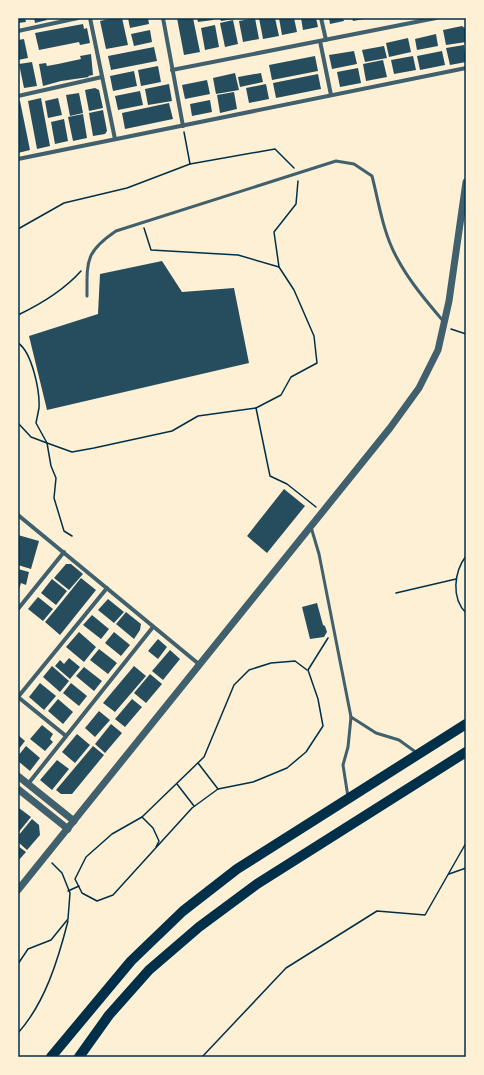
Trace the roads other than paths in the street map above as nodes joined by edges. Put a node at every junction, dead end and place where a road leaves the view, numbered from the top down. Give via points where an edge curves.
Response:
1 (78, 18) edge
2 (90, 18) edge
3 (162, 18) edge
4 (321, 18) edge
5 (436, 18) edge
6 (18, 31) edge
7 (326, 40) junction
8 (320, 41) junction
9 (466, 68) edge
10 (172, 70) junction
11 (102, 77) junction
12 (18, 96) edge
13 (331, 96) junction
14 (183, 126) junction
15 (115, 139) junction
16 (18, 159) edge
17 (466, 182) edge
18 (87, 296) dead end
19 (444, 325) junction
20 (20, 517) edge
21 (18, 523) edge
22 (310, 527) junction
23 (64, 552) junction
24 (107, 588) junction
25 (18, 609) edge
26 (153, 627) junction
27 (200, 665) junction
28 (18, 697) edge
29 (351, 717) junction
30 (466, 724) edge
31 (66, 736) junction
32 (466, 752) edge
33 (418, 754) junction
34 (18, 776) edge
35 (28, 784) junction
36 (18, 789) edge
37 (348, 797) junction
38 (74, 822) junction
39 (68, 829) junction
40 (18, 890) edge
41 (51, 1057) edge
42 (79, 1057) edge

1 - 6 street
2 - 11 street
3 - 10 street
4 - 7 street
5 - 7 street
7 - 8 street
8 - 10 street
8 - 13 street
9 - 13 street
10 - 14 street
11 - 12 street
11 - 15 street
13 - 14 street
14 - 15 street
15 - 16 street
17 - 19 street
18 - 19 lane via 89,257 116,231 336,161 354,164 372,176 385,228 397,259
19 - 22 street via 438,350 419,388
20 - 21 street
20 - 23 street
22 - 27 street
22 - 29 lane via 319,554
23 - 24 street
23 - 25 street
24 - 26 street
24 - 28 street
26 - 27 street
26 - 31 street
27 - 38 street
28 - 31 street
29 - 33 lane via 376,732 399,740
29 - 37 lane via 343,765
30 - 33 highway
31 - 35 street
32 - 42 highway via 257,884 199,928 149,970 109,1015
33 - 37 highway
34 - 35 street
35 - 38 street
36 - 39 street
37 - 41 highway via 237,869 184,911 131,961
38 - 39 street
39 - 40 street

